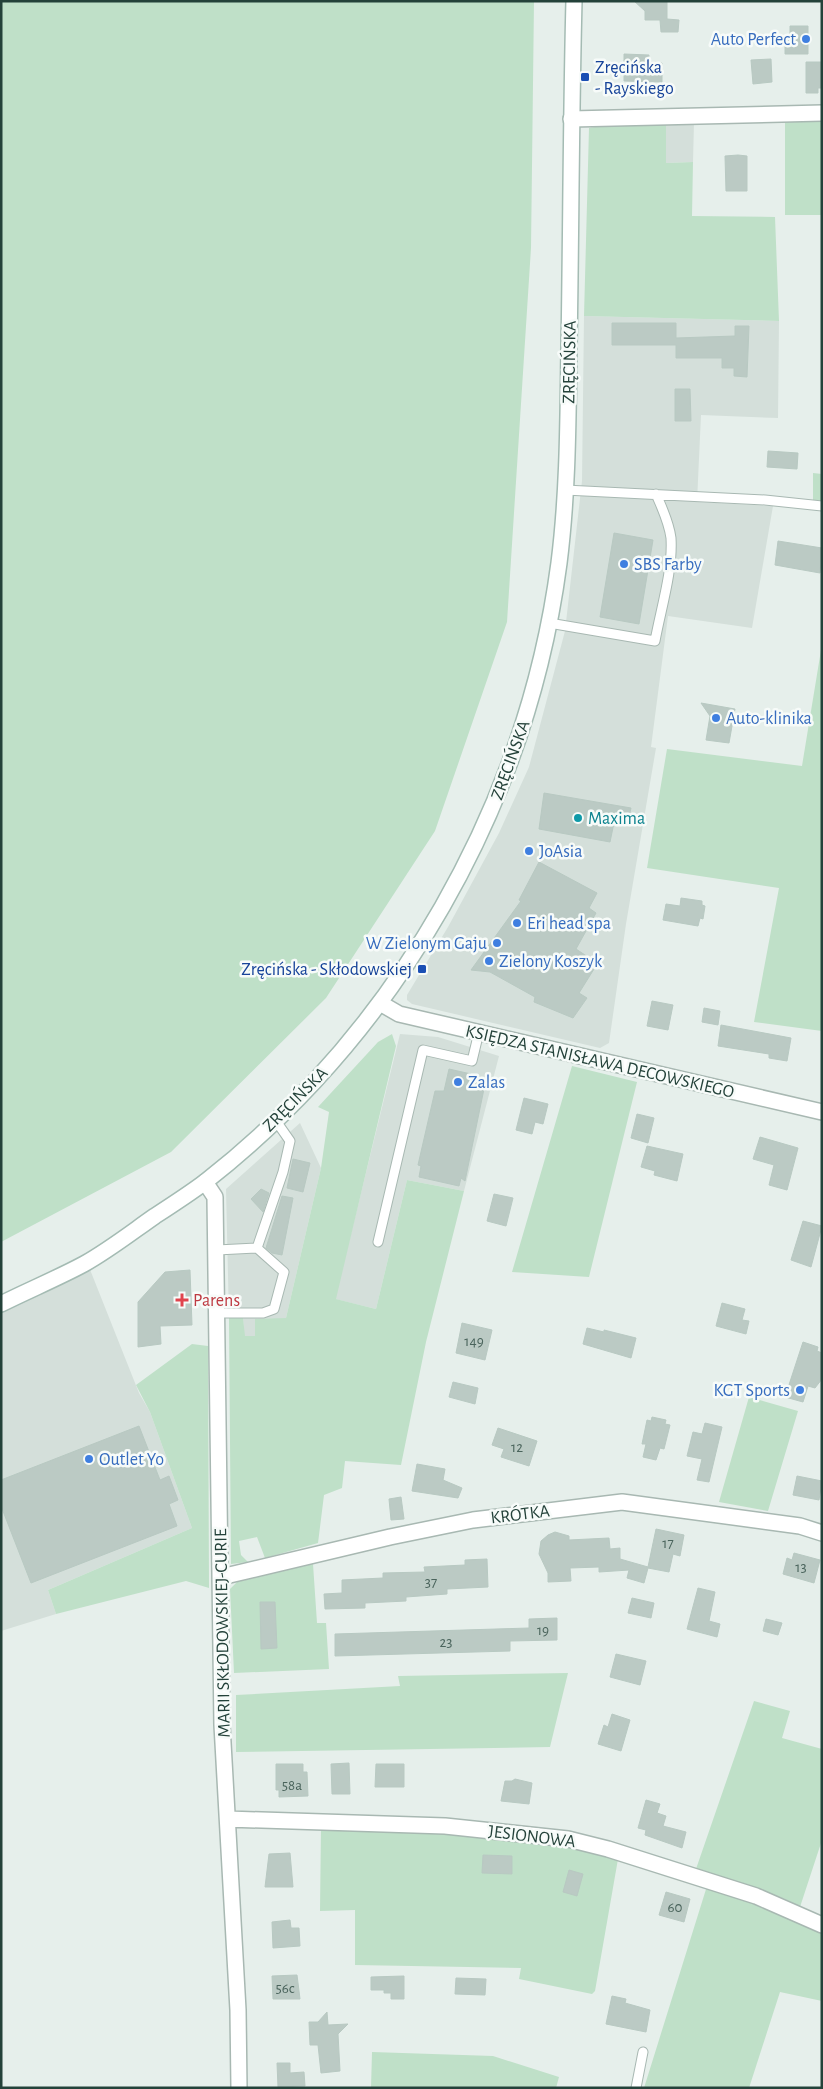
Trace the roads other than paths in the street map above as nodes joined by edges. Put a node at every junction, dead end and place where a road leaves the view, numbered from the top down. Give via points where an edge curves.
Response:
1 (574, 1) edge
2 (822, 113) edge
3 (571, 119) junction
4 (565, 490) junction
5 (656, 494) junction
6 (822, 506) edge
7 (549, 623) junction
8 (380, 1002) junction
9 (479, 1032) junction
10 (822, 1112) edge
11 (276, 1121) junction
12 (205, 1182) junction
13 (378, 1242) dead end
14 (257, 1248) junction
15 (217, 1250) junction
16 (1, 1304) edge
17 (218, 1312) junction
18 (822, 1533) edge
19 (221, 1578) junction
20 (228, 1819) junction
21 (822, 1925) edge
22 (643, 2052) dead end
23 (239, 2088) edge
24 (636, 2088) edge

1 - 3 street, ZRĘCIŃSKA
2 - 3 street
3 - 4 street, ZRĘCIŃSKA
4 - 5 lane
4 - 7 street, ZRĘCIŃSKA via 559,561
5 - 6 lane
5 - 7 lane via 671,537 656,641
7 - 8 street, ZRĘCIŃSKA via 530,701 491,810 436,920
8 - 9 street, KSIĘDZA STANISŁAWA DECOWSKIEGO via 400,1014
8 - 11 street, ZRĘCIŃSKA via 328,1067
9 - 10 street, KSIĘDZA STANISŁAWA DECOWSKIEGO
9 - 13 lane via 472,1061 423,1050
11 - 12 street, ZRĘCIŃSKA
11 - 14 lane via 290,1141
12 - 15 street, MARII SKŁODOWSKIEJ-CURIE via 215,1197
12 - 16 street, ZRĘCIŃSKA via 87,1262
14 - 15 lane
14 - 17 lane via 284,1272 274,1309 263,1313
15 - 17 street, MARII SKŁODOWSKIEJ-CURIE
17 - 19 street, MARII SKŁODOWSKIEJ-CURIE
18 - 19 street, KRÓTKA via 800,1526 622,1502 473,1520
19 - 20 street, MARII SKŁODOWSKIEJ-CURIE via 222,1725
20 - 21 street, JESIONOWA via 445,1826 568,1839 756,1896
20 - 23 street, MARII SKŁODOWSKIEJ-CURIE
22 - 24 lane

